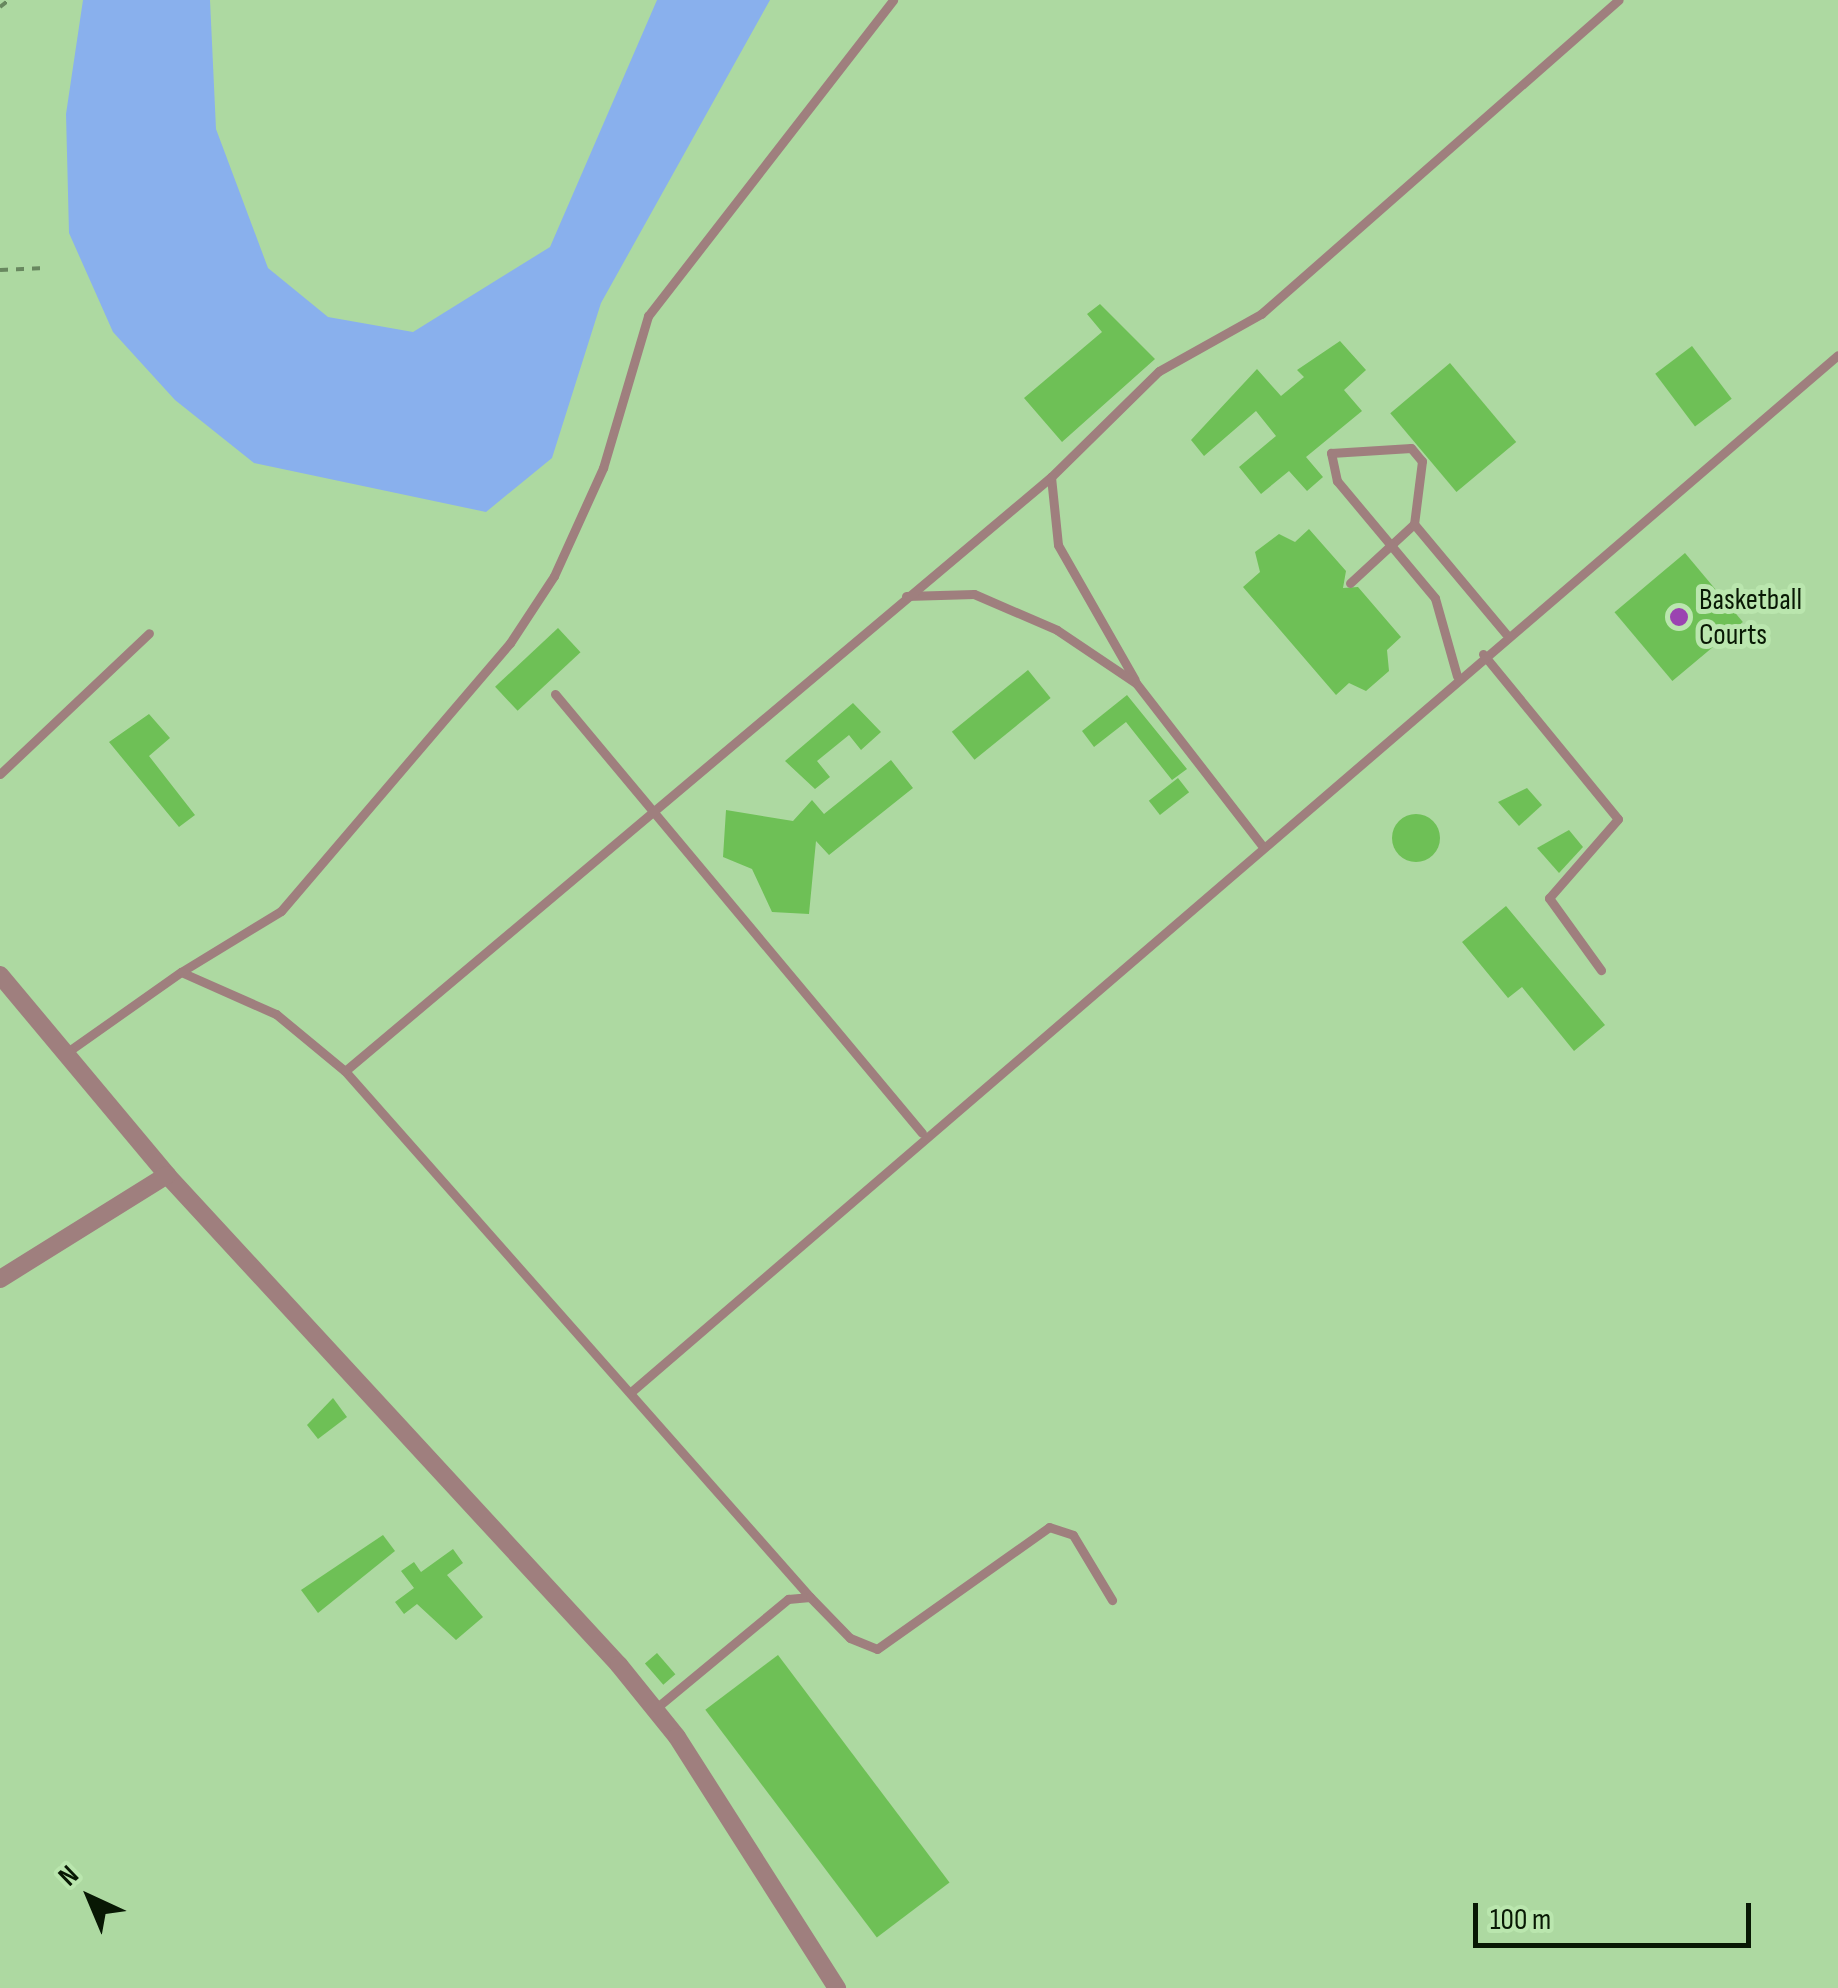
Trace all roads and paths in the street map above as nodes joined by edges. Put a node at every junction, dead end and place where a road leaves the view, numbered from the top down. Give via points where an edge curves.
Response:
1 (9, 0) edge
2 (893, 0) edge
3 (1619, 0) edge
4 (0, 7) edge
5 (46, 268) dead end
6 (0, 270) edge
7 (1838, 356) edge
8 (1051, 477) junction
9 (1414, 524) junction
10 (1389, 539) junction
11 (1350, 583) dead end
12 (906, 596) junction
13 (149, 633) dead end
14 (1506, 634) junction
15 (1484, 654) junction
16 (1457, 676) junction
17 (1136, 683) junction
18 (555, 694) dead end
19 (0, 774) edge
20 (649, 812) junction
21 (1260, 844) junction
22 (1601, 970) dead end
23 (180, 972) junction
24 (0, 976) edge
25 (66, 1053) junction
26 (345, 1071) junction
27 (922, 1133) junction
28 (166, 1176) junction
29 (0, 1279) edge
30 (630, 1392) junction
31 (810, 1597) junction
32 (1112, 1600) dead end
33 (655, 1709) junction
34 (837, 1988) edge

1 - 4 path
2 - 23 lane via 648,316 603,468 510,643 281,912
3 - 8 lane via 1261,314 1159,371
5 - 6 path
7 - 14 lane
8 - 12 lane
8 - 17 lane via 1058,545
9 - 10 lane
9 - 10 lane via 1422,462 1411,448 1331,453 1337,481
9 - 14 lane
10 - 11 lane
10 - 16 lane via 1435,598
12 - 17 lane via 974,594 1056,630
12 - 20 lane
13 - 19 lane
14 - 15 lane
15 - 16 lane
15 - 22 lane via 1618,820 1549,898
16 - 21 lane
17 - 21 lane
18 - 20 lane
20 - 26 lane
20 - 27 lane
21 - 27 lane
23 - 25 lane
23 - 26 lane via 276,1014
24 - 25 street
25 - 28 street
26 - 30 lane
27 - 30 lane
28 - 29 street
28 - 33 street
30 - 31 lane
31 - 32 lane via 850,1638 877,1649 1060,1526
31 - 33 lane via 788,1599
33 - 34 street

